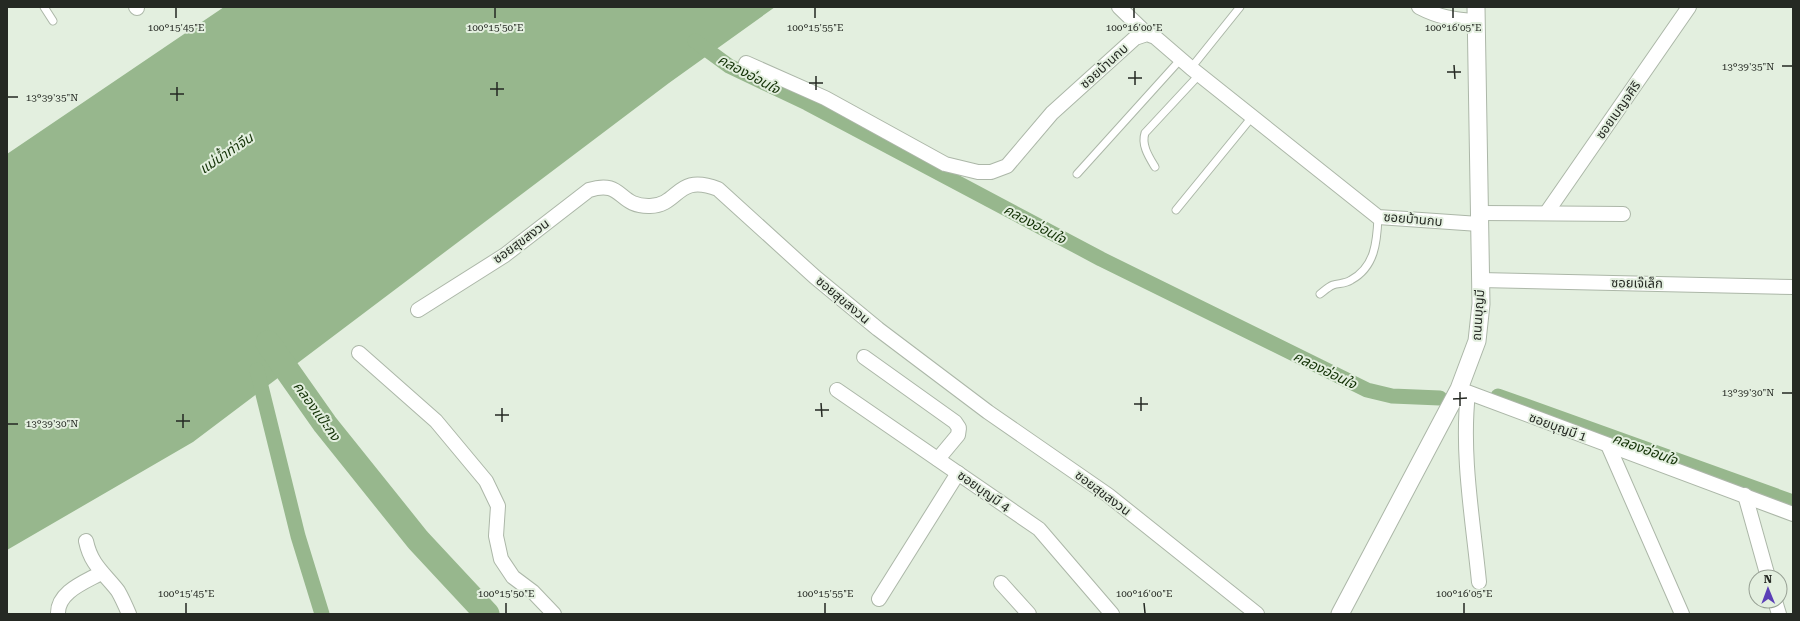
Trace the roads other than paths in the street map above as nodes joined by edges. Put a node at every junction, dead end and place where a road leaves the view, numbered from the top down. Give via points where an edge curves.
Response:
1 (44, 7) edge
2 (1119, 7) edge
3 (1240, 7) edge
4 (1419, 7) edge
5 (1690, 7) edge
6 (1476, 14) edge
7 (53, 21) dead end
8 (1147, 34) junction
9 (746, 63) dead end
10 (1190, 68) junction
11 (1252, 117) junction
12 (1155, 167) dead end
13 (1077, 174) dead end
14 (1176, 210) dead end
15 (1547, 212) junction
16 (1623, 214) dead end
17 (1378, 217) junction
18 (1479, 218) junction
19 (1480, 280) junction
20 (1793, 287) edge
21 (1320, 294) dead end
22 (418, 310) dead end
23 (359, 353) dead end
24 (864, 357) dead end
25 (837, 390) dead end
26 (1463, 391) junction
27 (1608, 445) junction
28 (938, 460) junction
29 (958, 473) junction
30 (1745, 496) junction
31 (1793, 514) edge
32 (86, 541) dead end
33 (1766, 569) edge
34 (101, 573) junction
35 (1001, 582) dead end
36 (1479, 582) dead end
37 (879, 599) dead end
38 (58, 614) edge
39 (129, 614) edge
40 (554, 614) edge
41 (1029, 614) edge
42 (1112, 614) edge
43 (1257, 614) edge
44 (1340, 614) edge
45 (1682, 614) edge

1 - 7 lane
2 - 8 street
3 - 10 lane
4 - 6 street via 1431,14 1450,19
5 - 15 street, ซอยเบญจศิริ
6 - 18 street, ถนนบุญมี
8 - 9 street, ซอยบ้านกบ via 1135,38 1052,113 1007,166 991,172 978,172 945,164 825,98
8 - 10 street, ซอยบ้านกบ via 1155,37
10 - 11 street, ซอยบ้านกบ
10 - 12 lane via 1145,133 1147,152
10 - 13 lane
11 - 14 lane
11 - 17 street, ซอยบ้านกบ
15 - 16 street
15 - 18 street
17 - 18 street, ซอยบ้านกบ
17 - 21 lane via 1377,245 1371,261 1350,281 1333,285
18 - 19 street, ถนนบุญมี
19 - 20 street, ซอยเจ๊เล็ก
19 - 26 street, ถนนบุญมี via 1481,304 1477,341
22 - 43 street, ซอยสุขสงวน via 505,255 589,190 608,187 630,203 652,206 660,205 693,184 704,184 718,189 815,278 878,329 988,412 1108,495
23 - 40 street via 436,421 486,480 498,506 496,536 500,559 513,577 533,592
24 - 28 street via 960,428 958,435
25 - 28 street, ซอยบุญมี 4
26 - 27 street, ซอยบุญมี 1
26 - 36 street
26 - 44 street, ถนนบุญมี
27 - 30 street, ซอยบุญมี 1
27 - 45 street
28 - 29 street, ซอยบุญมี 4
29 - 37 street
29 - 42 street, ซอยบุญมี 4 via 1039,529
30 - 31 street, ซอยบุญมี 1
30 - 33 street
32 - 34 street via 90,555
34 - 38 street via 68,592 61,601
34 - 39 street via 118,592
35 - 41 street

